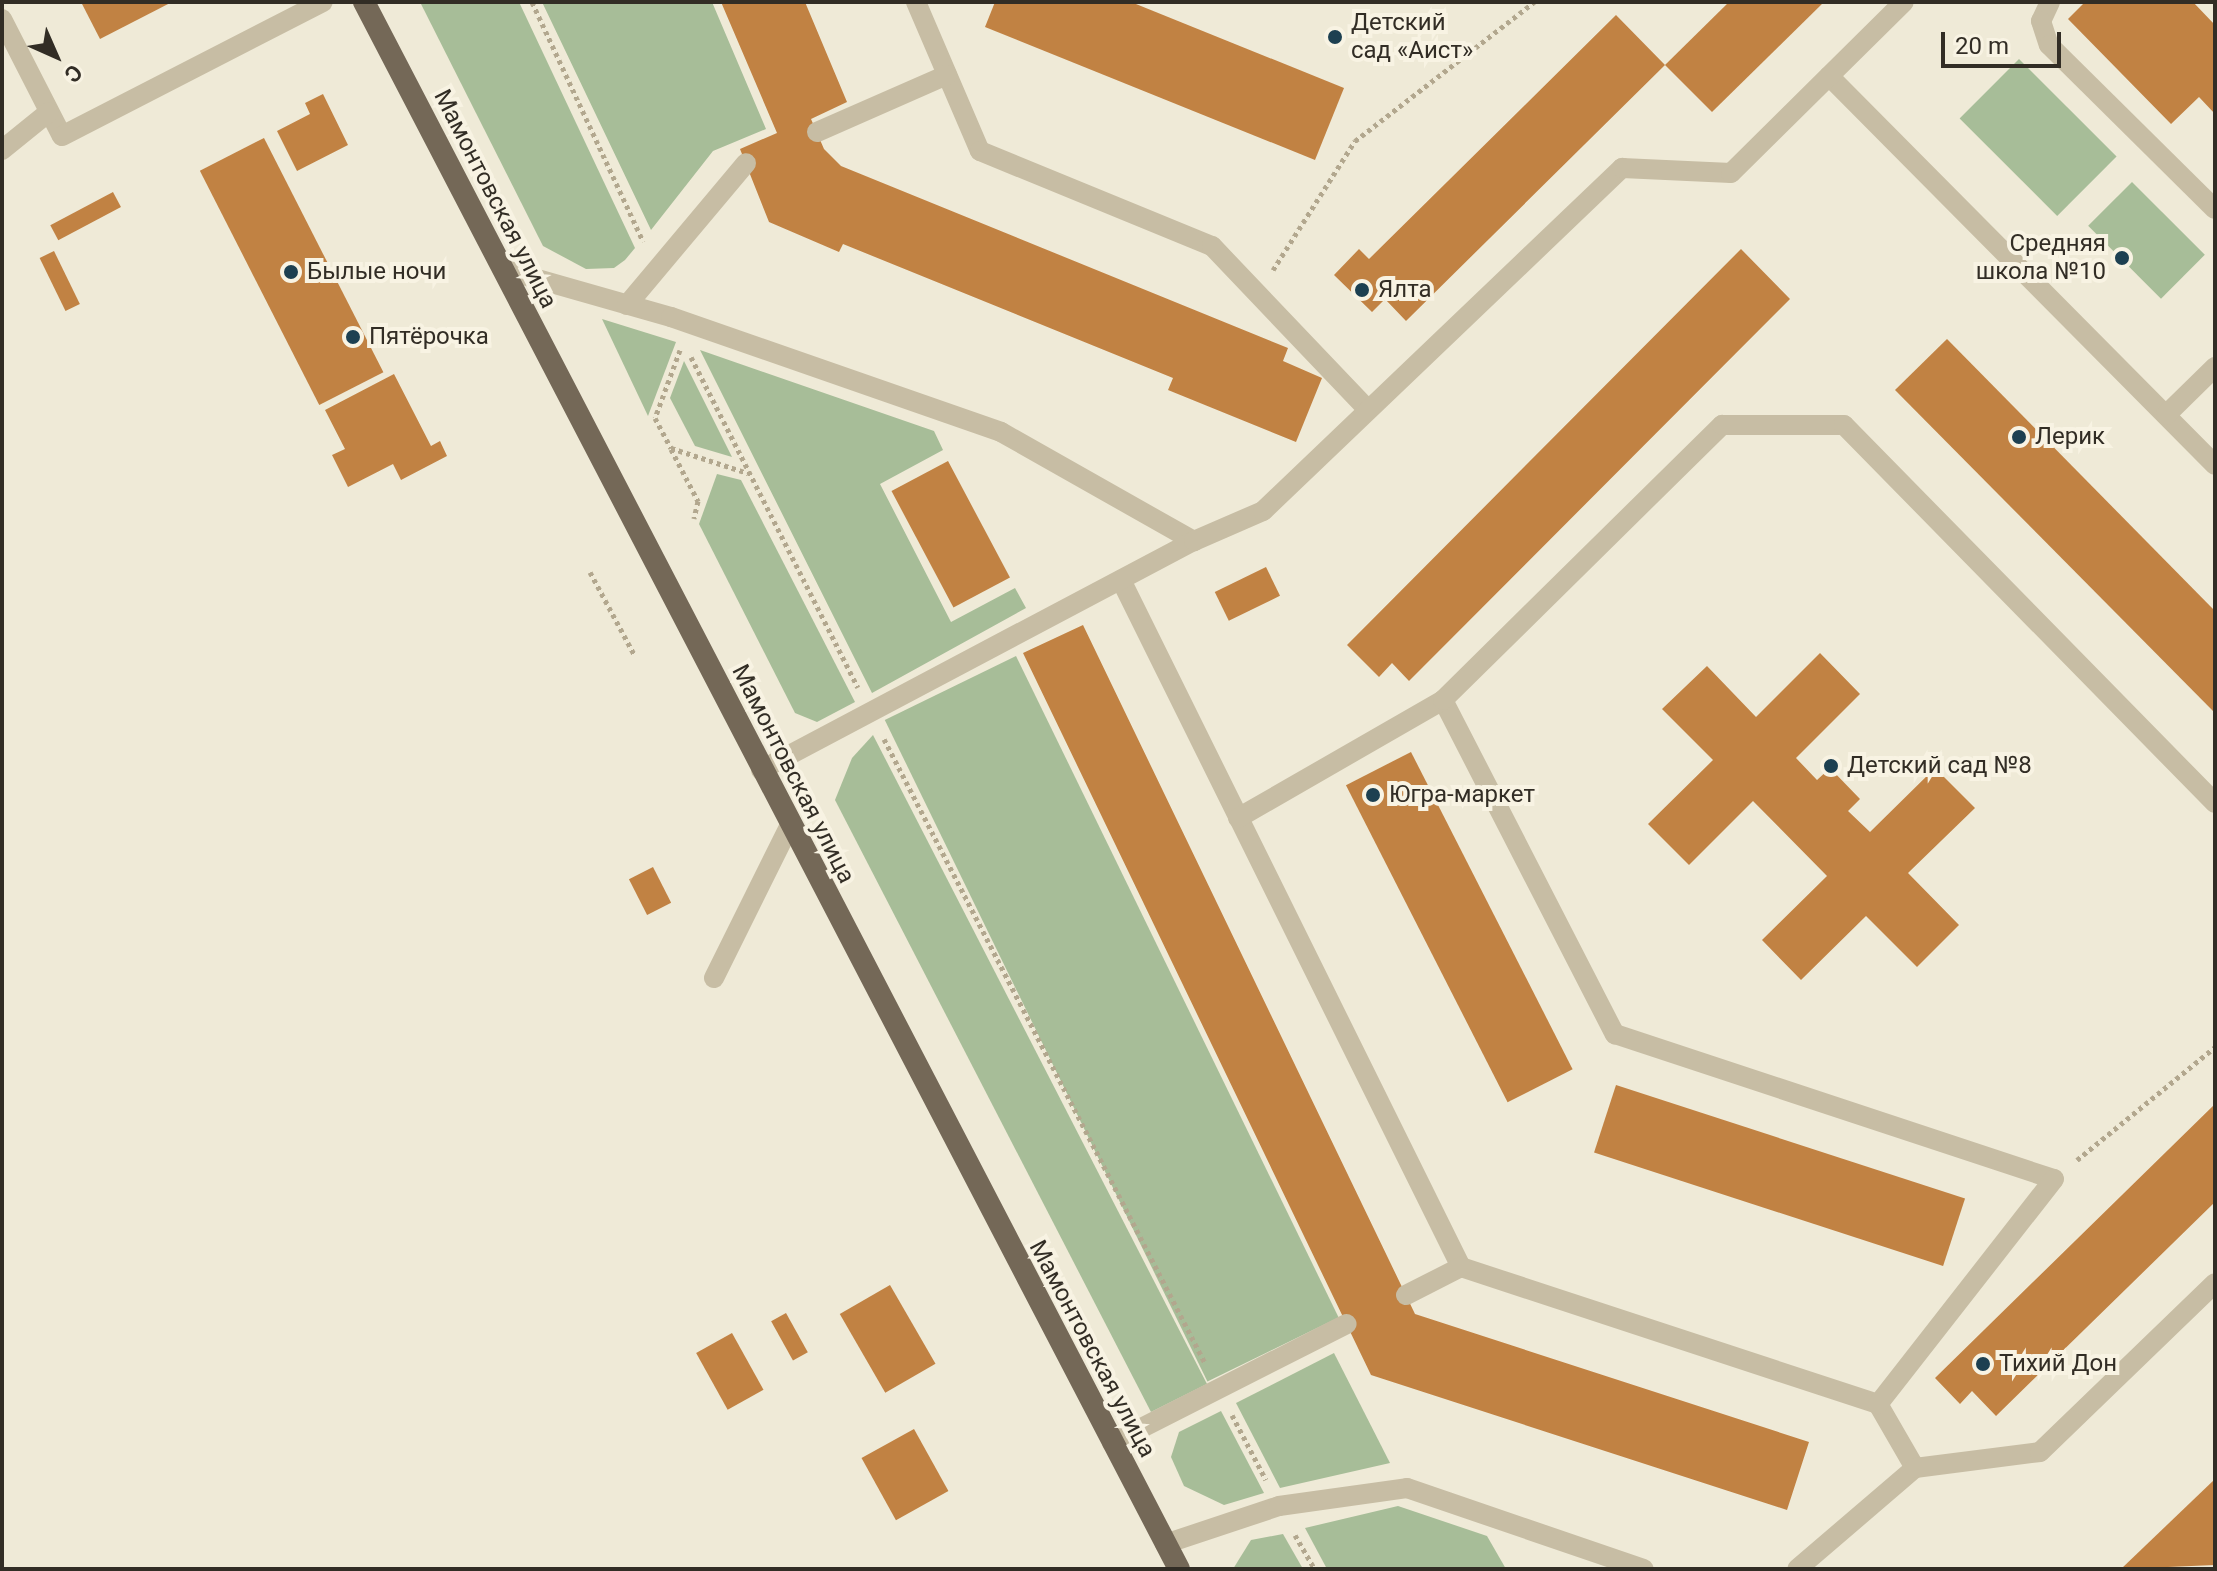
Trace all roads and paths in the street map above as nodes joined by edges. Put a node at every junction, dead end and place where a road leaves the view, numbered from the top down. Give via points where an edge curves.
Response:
1 (323, 2) edge
2 (364, 2) edge
3 (532, 2) edge
4 (916, 2) edge
5 (1534, 2) edge
6 (1904, 2) edge
7 (2050, 2) edge
8 (2, 19) edge
9 (947, 75) junction
10 (1829, 76) junction
11 (49, 112) junction
12 (817, 132) dead end
13 (2, 150) edge
14 (746, 163) dead end
15 (2215, 209) edge
16 (502, 269) junction
17 (654, 272) junction
18 (1258, 294) junction
19 (627, 305) junction
20 (2215, 367) edge
21 (1368, 410) junction
22 (2166, 415) junction
23 (671, 448) junction
24 (2215, 465) edge
25 (748, 473) junction
26 (694, 519) dead end
27 (1194, 541) junction
28 (590, 572) dead end
29 (1121, 580) junction
30 (634, 654) dead end
31 (1443, 700) junction
32 (871, 713) junction
33 (761, 770) junction
34 (2215, 803) edge
35 (1238, 818) junction
36 (790, 825) junction
37 (714, 978) dead end
38 (2215, 1047) edge
39 (2054, 1179) junction
40 (1461, 1267) junction
41 (2215, 1283) edge
42 (1406, 1295) dead end
43 (1347, 1324) dead end
44 (1218, 1388) junction
45 (1878, 1404) junction
46 (1112, 1443) junction
47 (1915, 1468) junction
48 (1279, 1506) junction
49 (1165, 1544) junction
50 (1179, 1569) edge
51 (1315, 1569) edge
52 (1643, 1569) edge
53 (1797, 1569) edge

1 - 11 lane via 62,136
2 - 16 main road, Мамонтовская улица
3 - 17 path via 628,202
4 - 9 lane
5 - 18 path via 1355,141
6 - 10 lane
7 - 15 lane via 2041,21 2049,45
8 - 11 lane
9 - 12 lane
9 - 18 lane via 980,151 1212,246
10 - 21 lane via 1731,173 1622,168
10 - 22 lane
11 - 13 lane
14 - 17 lane
16 - 19 lane
16 - 33 main road, Мамонтовская улица
17 - 19 lane
18 - 21 lane
19 - 27 lane via 1001,432
20 - 22 lane
21 - 27 lane via 1263,511
22 - 24 lane
23 - 25 path
23 - 25 path via 655,418 683,342
23 - 26 path via 698,501
25 - 32 path
27 - 29 lane
28 - 30 path
29 - 32 lane
29 - 35 lane
31 - 34 lane via 1722,425 1844,425
31 - 35 lane
31 - 39 lane via 1615,1034
32 - 33 lane
32 - 44 path
33 - 36 main road, Мамонтовская улица
35 - 40 lane
36 - 37 lane
36 - 46 main road, Мамонтовская улица
38 - 39 path
39 - 45 lane
40 - 42 lane
40 - 45 lane
41 - 47 lane via 2040,1452
43 - 44 lane
44 - 46 lane
44 - 48 path
45 - 47 lane
46 - 49 main road, Мамонтовская улица
47 - 53 lane
48 - 49 lane
48 - 51 path
48 - 52 lane via 1407,1488
49 - 50 main road, Мамонтовская улица

